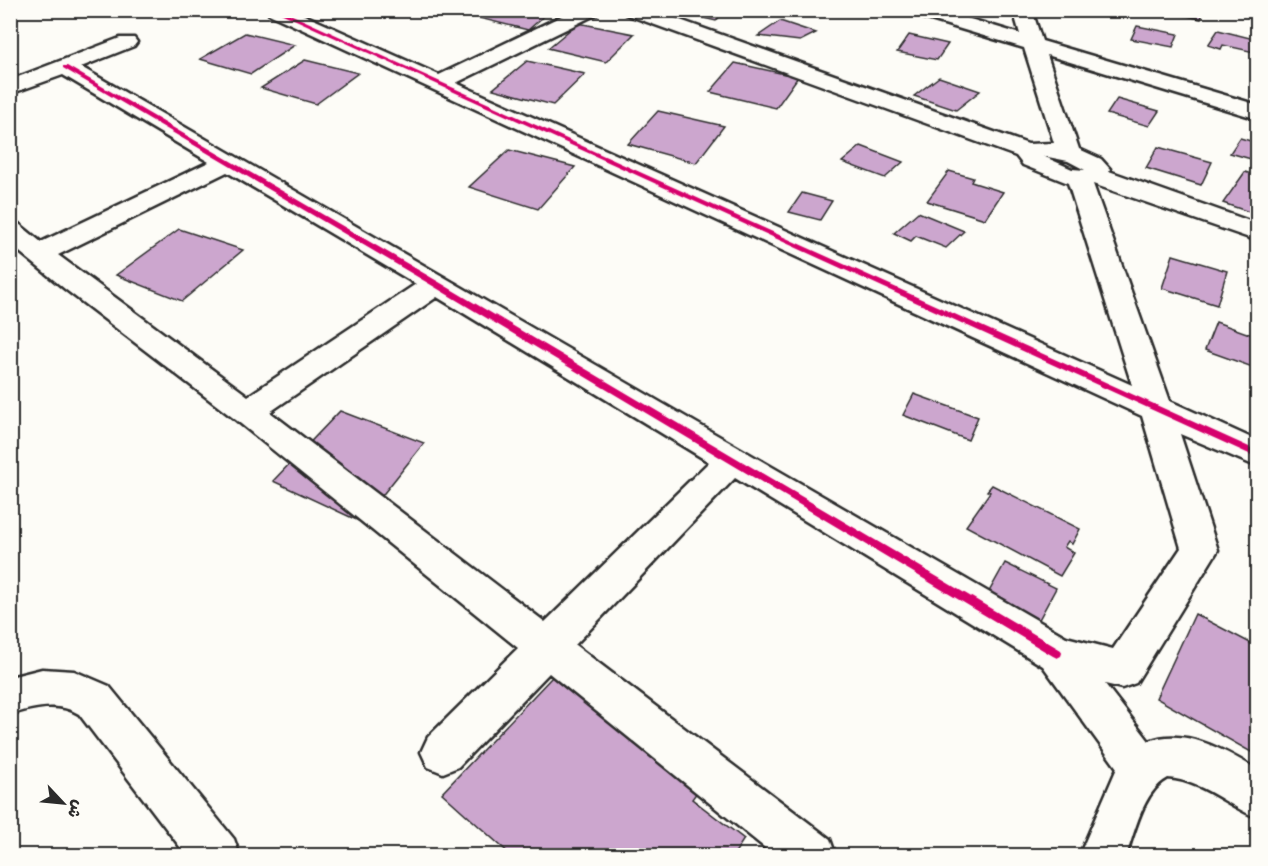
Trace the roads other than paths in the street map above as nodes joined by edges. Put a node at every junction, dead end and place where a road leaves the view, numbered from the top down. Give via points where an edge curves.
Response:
1 (276, 10) edge
2 (590, 10) edge
3 (632, 10) edge
4 (918, 10) edge
5 (1022, 10) edge
6 (127, 42) dead end
7 (1033, 46) junction
8 (65, 67) junction
9 (438, 84) junction
10 (10, 88) edge
11 (1257, 112) edge
12 (226, 163) junction
13 (1082, 169) junction
14 (10, 230) edge
15 (1257, 233) edge
16 (40, 253) junction
17 (436, 284) junction
18 (1156, 408) junction
19 (247, 412) junction
20 (1257, 455) edge
21 (732, 460) junction
22 (546, 647) junction
23 (1057, 653) junction
24 (10, 696) edge
25 (443, 752) dead end
26 (1143, 768) junction
27 (1257, 796) edge
28 (217, 855) edge
29 (813, 855) edge
30 (1102, 855) edge

1 - 9 street
2 - 9 street
3 - 13 street via 1029,152 1040,148
4 - 7 street
5 - 7 street
6 - 8 street
7 - 11 street
7 - 13 street
8 - 10 street
8 - 12 street
9 - 18 street
12 - 16 street
12 - 17 street
13 - 15 street
13 - 18 street
14 - 16 street
16 - 19 street
17 - 19 street
17 - 21 street
18 - 20 street
18 - 23 street via 1200,550 1122,670
19 - 22 street
21 - 22 street
21 - 23 street
22 - 25 street
22 - 29 street
23 - 26 street
24 - 28 street via 54,687 83,692 94,700
26 - 27 street via 1172,757 1192,759 1213,767
26 - 30 street via 1134,780

